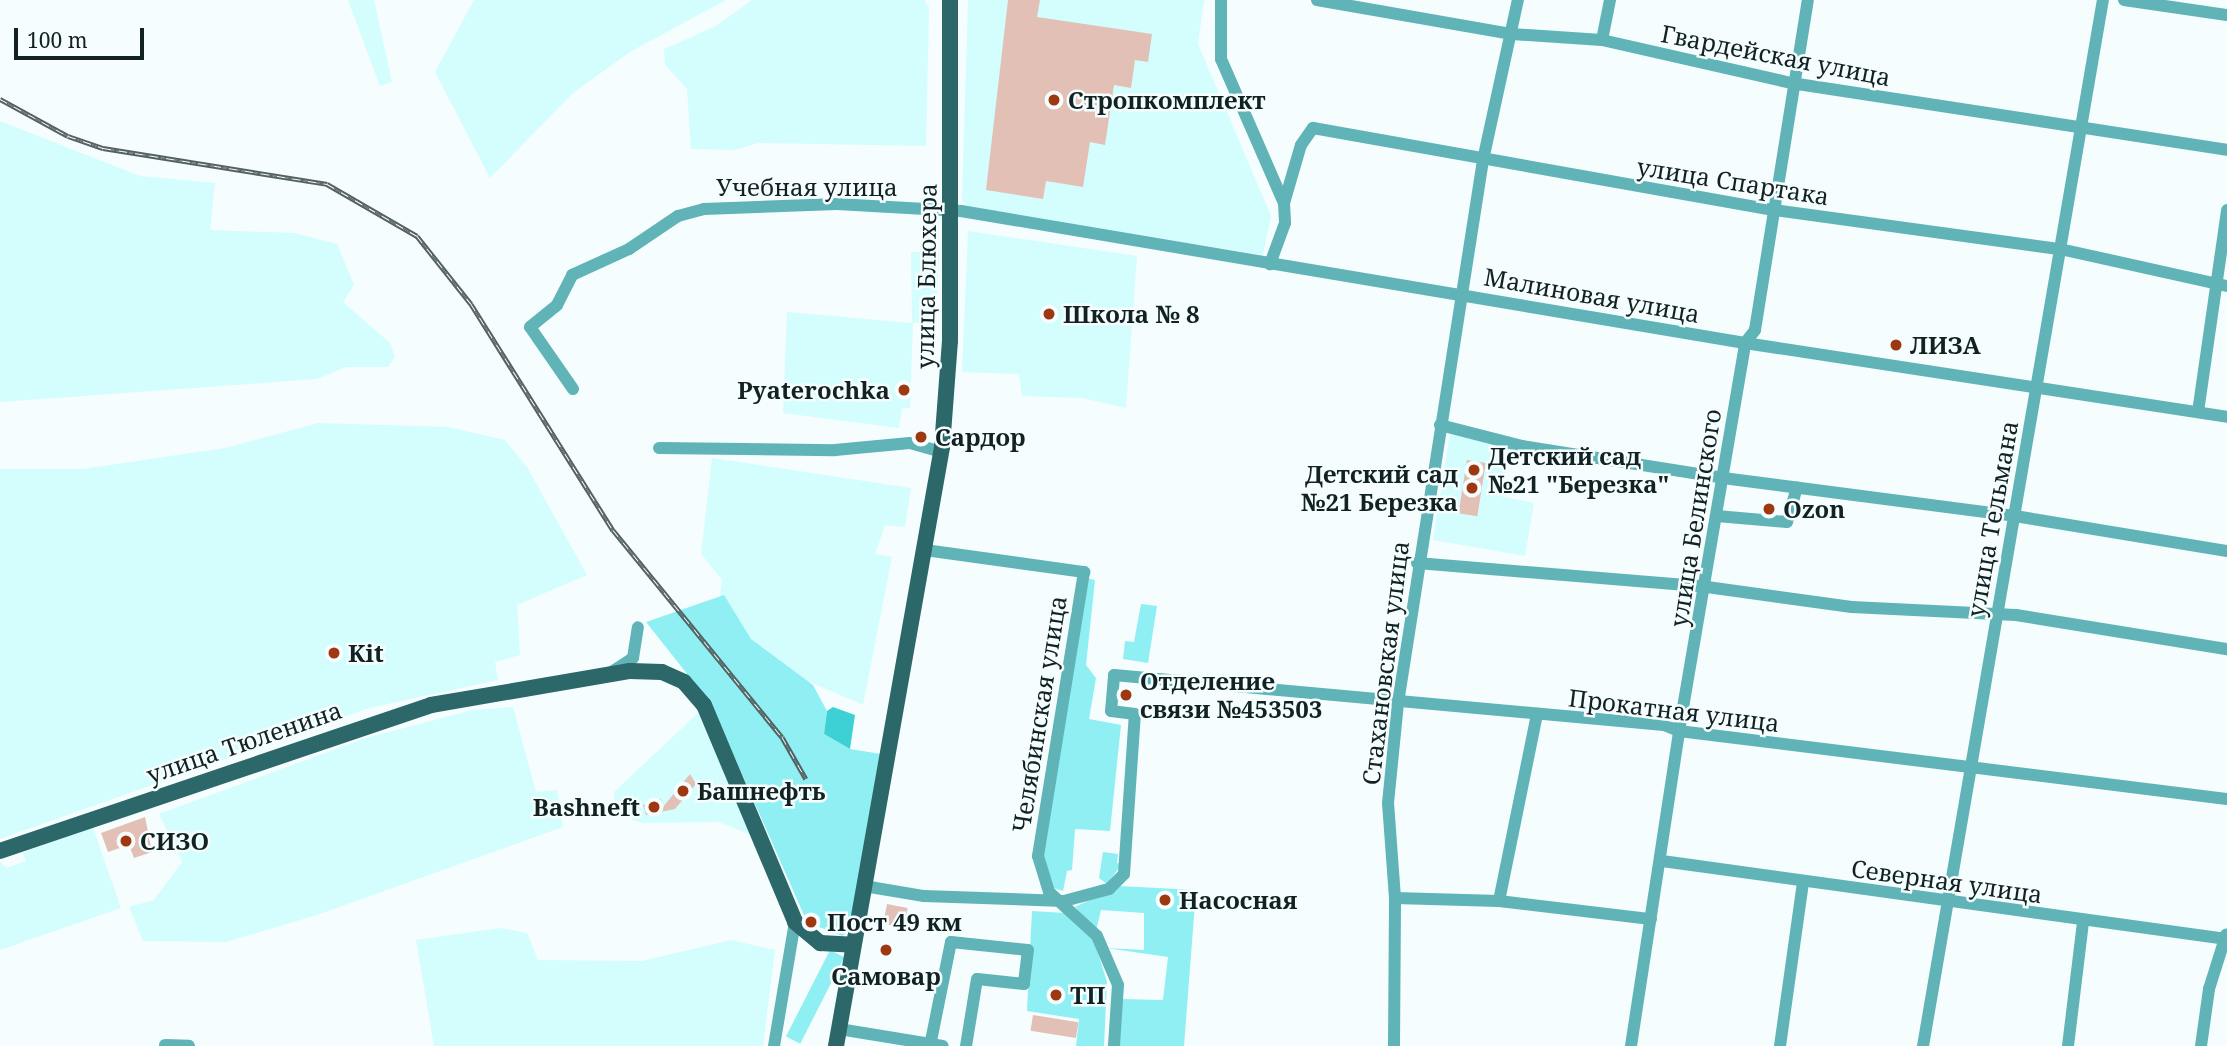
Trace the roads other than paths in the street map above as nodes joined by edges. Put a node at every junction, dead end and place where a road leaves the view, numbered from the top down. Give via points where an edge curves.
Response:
1 (950, 0) edge
2 (1221, 0) edge
3 (1317, 0) edge
4 (1518, 0) edge
5 (1611, 0) edge
6 (1808, 0) edge
7 (2103, 0) edge
8 (2124, 0) edge
9 (2227, 15) edge
10 (1512, 34) junction
11 (1602, 40) junction
12 (1791, 83) junction
13 (2084, 130) junction
14 (2227, 150) edge
15 (1483, 160) junction
16 (1284, 203) junction
17 (950, 210) junction
18 (1774, 210) junction
19 (2227, 210) edge
20 (2060, 249) junction
21 (1270, 264) junction
22 (2222, 286) edge
23 (1461, 294) junction
24 (1745, 343) junction
25 (2037, 386) junction
26 (573, 389) dead end
27 (2199, 412) junction
28 (2227, 417) edge
29 (1440, 425) junction
30 (659, 448) dead end
31 (942, 452) junction
32 (1723, 478) junction
33 (1797, 487) junction
34 (1717, 516) junction
35 (2015, 516) junction
36 (925, 551) junction
37 (2227, 551) edge
38 (1417, 563) junction
39 (1707, 587) junction
40 (1995, 617) junction
41 (638, 627) dead end
42 (2227, 649) edge
43 (607, 675) junction
44 (1398, 703) junction
45 (1537, 714) junction
46 (1679, 731) junction
47 (1970, 769) junction
48 (2227, 799) edge
49 (0, 851) edge
50 (1662, 861) junction
51 (1803, 883) junction
52 (864, 886) junction
53 (1395, 898) junction
54 (1947, 899) junction
55 (1064, 901) junction
56 (1499, 901) junction
57 (1651, 919) junction
58 (795, 922) junction
59 (2083, 922) junction
60 (2225, 938) edge
61 (853, 945) junction
62 (839, 1028) junction
63 (165, 1045) edge
64 (189, 1046) edge
65 (774, 1046) edge
66 (836, 1046) edge
67 (934, 1046) edge
68 (966, 1046) edge
69 (1114, 1046) edge
70 (1394, 1046) edge
71 (1631, 1046) edge
72 (1780, 1046) edge
73 (1923, 1046) edge
74 (2068, 1046) edge
75 (2201, 1046) edge

1 - 17 main road, улица Блюхера
2 - 16 street via 1221,59
3 - 10 street, Гвардейская улица
4 - 10 street, Стахановская улица
5 - 11 street
6 - 12 street, улица Белинского
7 - 13 street, улица Тельмана
8 - 9 street
10 - 11 street, Гвардейская улица
10 - 15 street, Стахановская улица
11 - 12 street, Гвардейская улица
12 - 13 street, Гвардейская улица
12 - 18 street, улица Белинского
13 - 14 street, Гвардейская улица
13 - 20 street, улица Тельмана
15 - 16 street, улица Спартака via 1312,128 1301,145
15 - 18 street, улица Спартака
15 - 23 street, Стахановская улица
16 - 21 street via 1286,223
17 - 21 street, Малиновая улица
17 - 26 street, Учебная улица via 838,204 704,209 678,216 629,249 572,275 557,305 530,327
17 - 31 main road, улица Блюхера via 950,341
18 - 20 street, улица Спартака
18 - 24 street, улица Белинского via 1755,330
19 - 22 street
20 - 22 street, улица Спартака
20 - 25 street, улица Тельмана
21 - 23 street, Малиновая улица
22 - 27 street
23 - 24 street, Малиновая улица
23 - 29 street, Стахановская улица
24 - 25 street, Малиновая улица
24 - 32 street, улица Белинского
25 - 27 street, Малиновая улица
25 - 35 street, улица Тельмана
27 - 28 street, Малиновая улица
29 - 32 street via 1522,446
29 - 38 street, Стахановская улица
30 - 31 street via 835,450 910,443
31 - 36 main road, улица Блюхера
32 - 33 street
32 - 34 street, улица Белинского
33 - 34 street via 1787,522
33 - 35 street
34 - 39 street, улица Белинского
35 - 37 street
35 - 40 street, улица Тельмана
36 - 52 main road, улица Блюхера
36 - 55 street, Челябинская улица via 1084,572 1038,856 1049,892
38 - 39 street
38 - 44 street, Стахановская улица
39 - 40 street via 1852,607
39 - 46 street, улица Белинского
40 - 42 street
40 - 47 street, улица Тельмана
41 - 43 street via 633,658
43 - 49 main road, улица Тюленина via 507,690 356,727
43 - 58 main road, улица Тюленина via 662,672 696,695
44 - 45 street, Прокатная улица
44 - 53 street, Стахановская улица via 1388,825
44 - 55 street, Прокатная улица via 1114,676 1111,711 1135,714 1124,874 1109,889
45 - 46 street, Прокатная улица via 1664,725
45 - 56 street
46 - 47 street, Прокатная улица
46 - 50 street, улица Белинского
47 - 48 street, Прокатная улица
47 - 54 street, улица Тельмана
50 - 51 street, Северная улица
50 - 57 street, улица Белинского
51 - 54 street, Северная улица
51 - 72 street
52 - 55 street via 924,896
52 - 61 main road, улица Блюхера
53 - 56 street
53 - 70 street, Стахановская улица
54 - 59 street, Северная улица
54 - 73 street, улица Тельмана
55 - 69 street, Челябинская улица via 1097,936 1118,985
56 - 57 street
57 - 71 street, улица Белинского
58 - 61 main road via 820,943
58 - 65 street
59 - 60 street, Северная улица
59 - 74 street
60 - 75 street
61 - 62 main road, улица Блюхера
62 - 66 main road, улица Блюхера
62 - 67 street
63 - 64 street
67 - 68 street via 951,942 1028,950 1024,984 977,979

